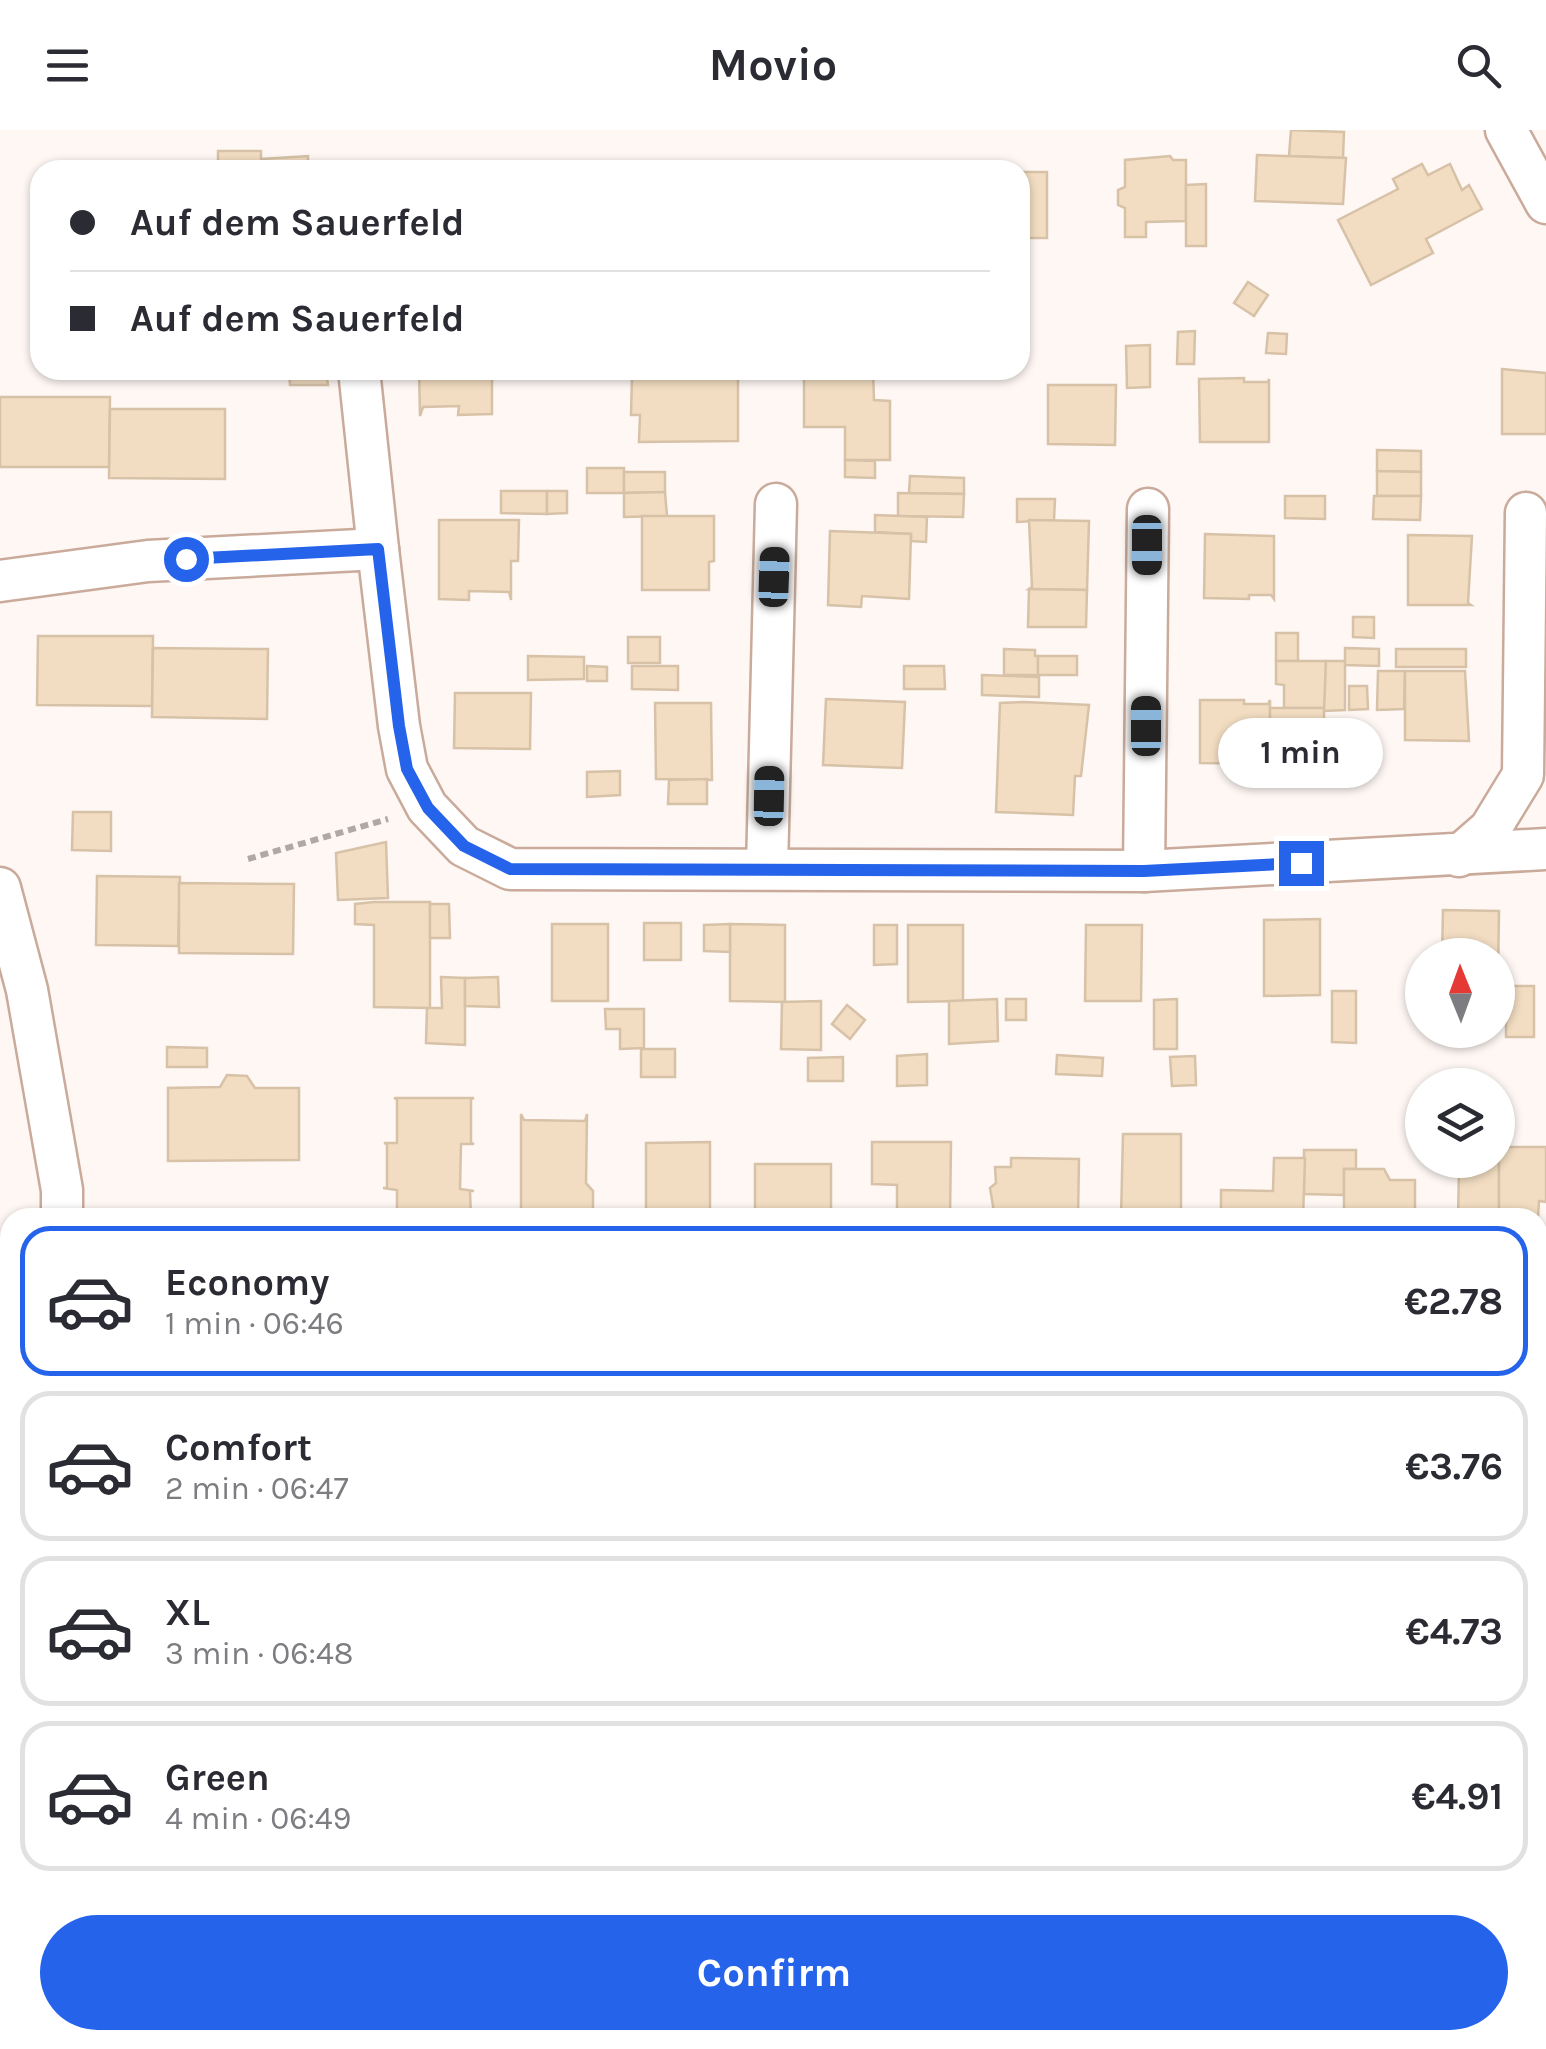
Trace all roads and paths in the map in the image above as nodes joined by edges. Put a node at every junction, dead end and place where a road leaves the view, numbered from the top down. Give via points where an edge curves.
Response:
1 (1506, 130) edge
2 (1546, 203) edge
3 (360, 380) edge
4 (776, 504) dead end
5 (1148, 509) dead end
6 (1526, 514) dead end
7 (378, 549) junction
8 (0, 581) edge
9 (1534, 775) edge
10 (428, 808) junction
11 (1546, 849) edge
12 (1458, 856) junction
13 (248, 859) dead end
14 (767, 868) junction
15 (1144, 871) junction
16 (0, 888) edge
17 (14, 992) edge
18 (62, 1208) edge

1 - 2 street
3 - 7 street
4 - 14 street
5 - 15 street
6 - 9 street
7 - 8 street via 148,561
7 - 10 street via 407,769
9 - 12 street
10 - 13 path
10 - 14 street via 464,846 510,869
11 - 12 street
12 - 15 street
14 - 15 street
16 - 17 street
17 - 18 street

